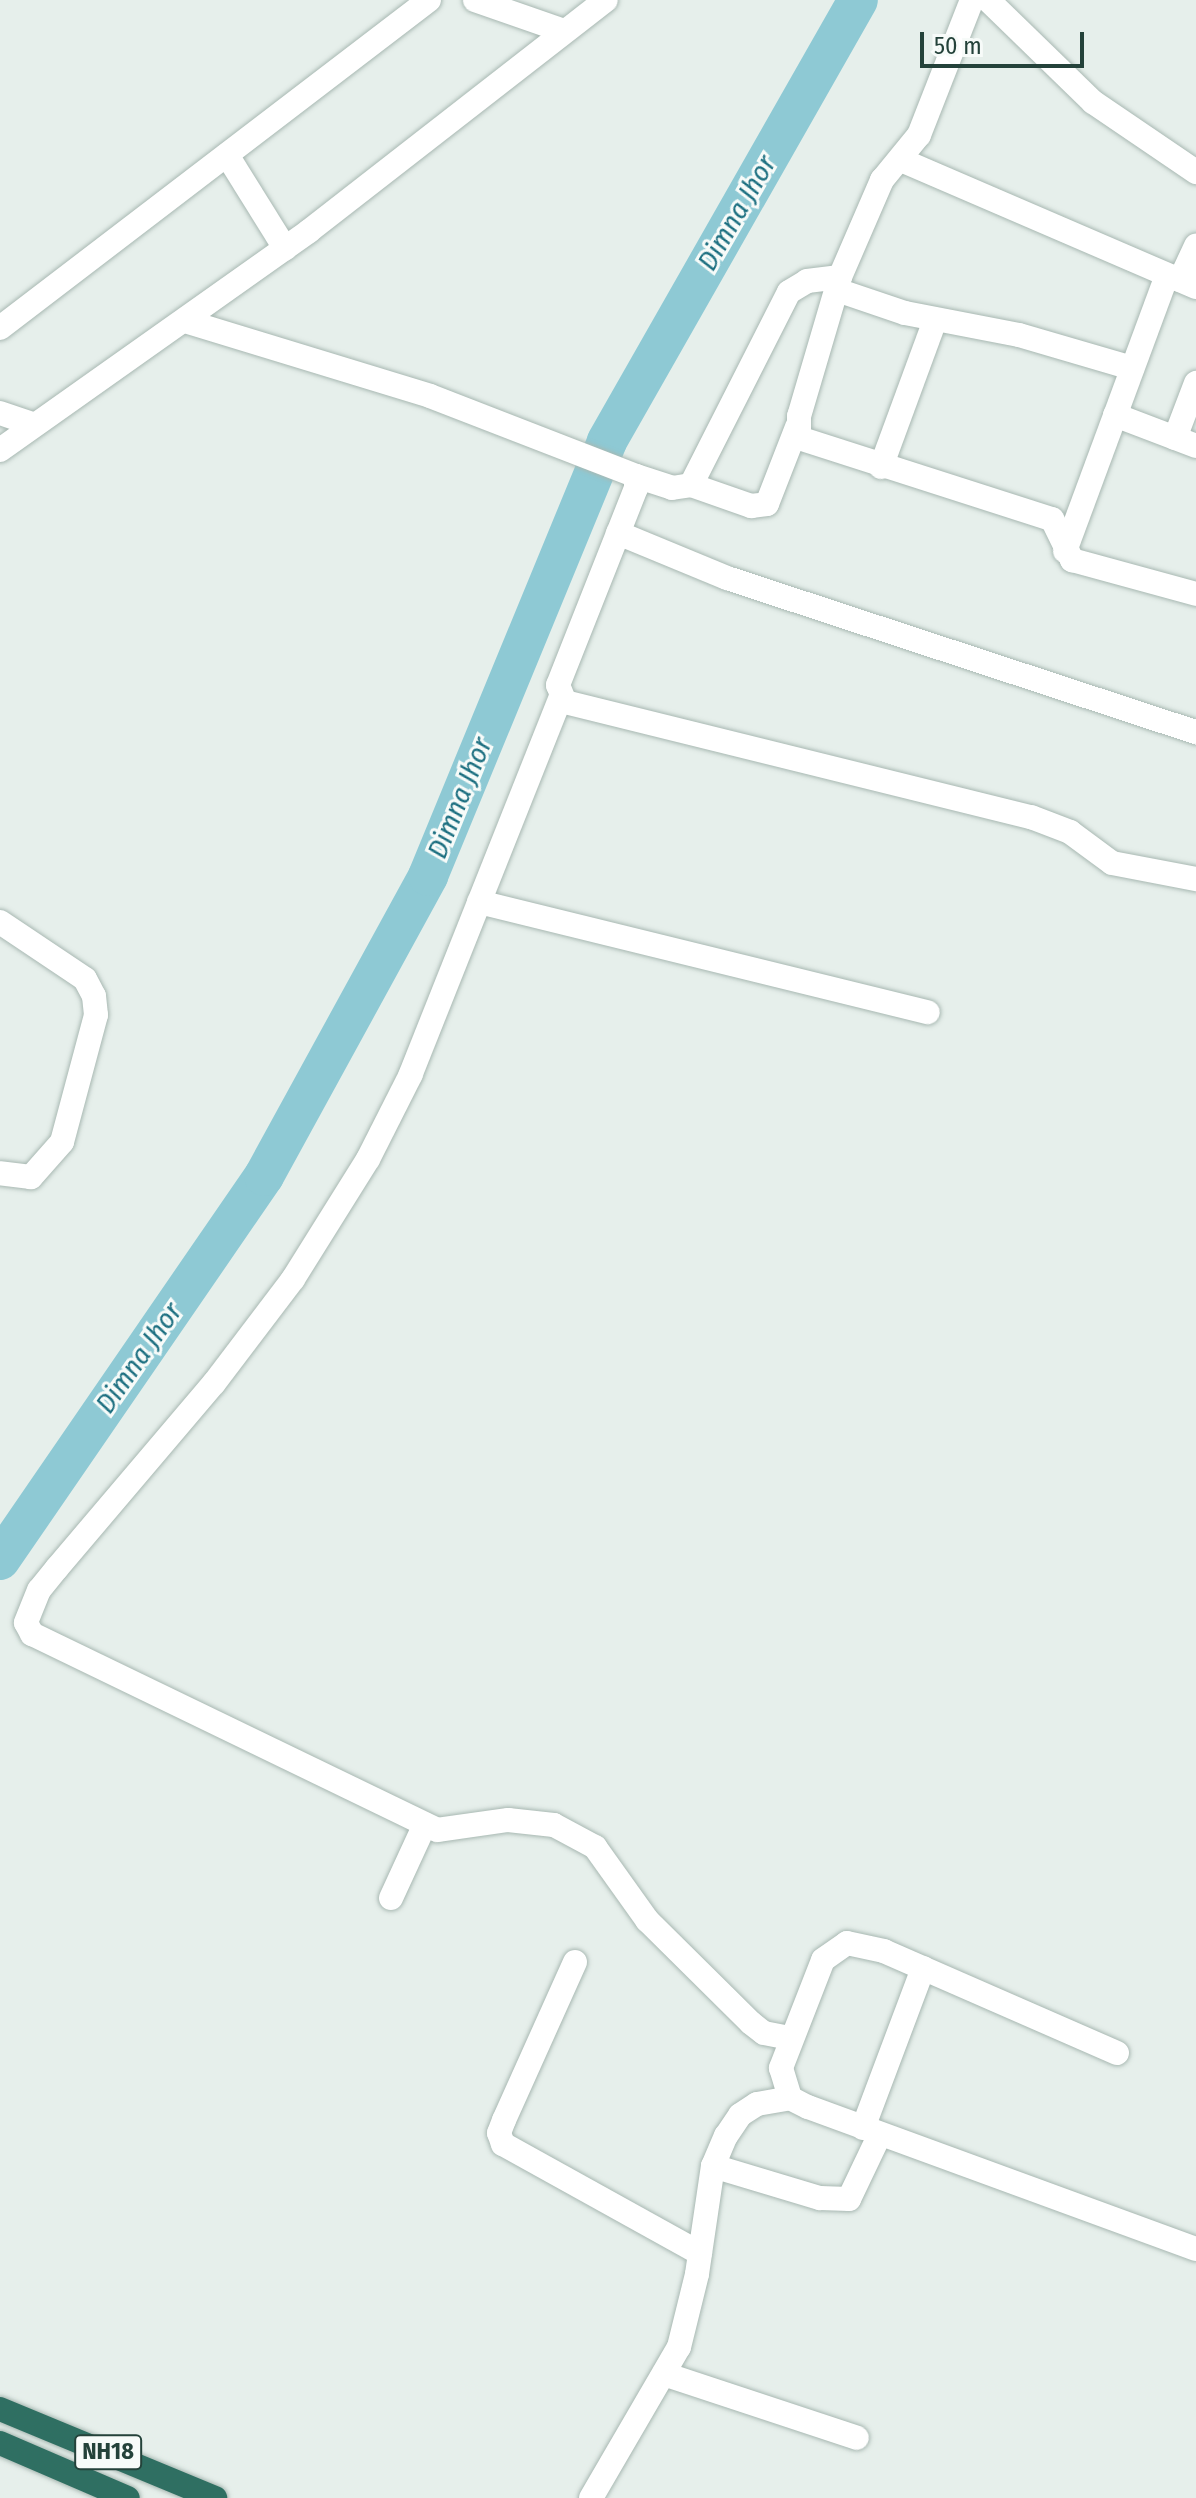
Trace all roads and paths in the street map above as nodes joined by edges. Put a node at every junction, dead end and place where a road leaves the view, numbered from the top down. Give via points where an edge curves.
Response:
1 (429, 0) edge
2 (475, 0) edge
3 (606, 0) edge
4 (972, 0) edge
5 (988, 0) edge
6 (564, 31) junction
7 (227, 155) junction
8 (901, 160) junction
9 (1196, 172) edge
10 (1196, 245) edge
11 (285, 248) junction
12 (1181, 281) edge
13 (839, 284) junction
14 (935, 320) junction
15 (185, 321) junction
16 (0, 328) edge
17 (1132, 368) junction
18 (1196, 383) edge
19 (0, 413) edge
20 (1115, 415) junction
21 (34, 425) junction
22 (797, 427) junction
23 (1186, 442) edge
24 (0, 450) edge
25 (881, 467) junction
26 (636, 476) junction
27 (691, 485) junction
28 (618, 533) junction
29 (1065, 552) junction
30 (1196, 594) edge
31 (560, 699) junction
32 (1196, 732) edge
33 (1196, 879) edge
34 (479, 902) junction
35 (0, 922) edge
36 (928, 1012) dead end
37 (0, 1173) edge
38 (425, 1824) junction
39 (391, 1898) dead end
40 (575, 1962) dead end
41 (923, 1968) junction
42 (790, 2038) junction
43 (1117, 2053) dead end
44 (790, 2098) junction
45 (872, 2131) junction
46 (713, 2166) junction
47 (1196, 2249) edge
48 (700, 2253) junction
49 (664, 2374) junction
50 (0, 2409) edge
51 (857, 2438) dead end
52 (0, 2443) edge
53 (128, 2498) edge
54 (215, 2498) edge
55 (591, 2498) edge

1 - 7 street
2 - 6 street
3 - 6 street
4 - 8 street via 922,127
5 - 9 street via 1093,102
6 - 11 street
7 - 11 street
7 - 16 street
8 - 12 street
8 - 13 street via 867,208
10 - 12 street
11 - 15 street
12 - 17 street
13 - 14 street
13 - 22 street
13 - 27 street via 807,281 789,292
14 - 17 street via 1019,335
14 - 25 street
15 - 21 street
15 - 26 street via 430,396
17 - 20 street
18 - 23 street
19 - 21 street
20 - 23 street
20 - 29 street
21 - 24 street
22 - 25 street via 799,438 808,444
22 - 27 street via 767,504 751,506
25 - 29 street via 1052,519 1061,528
26 - 27 street via 672,488
26 - 28 street via 638,484
28 - 31 street via 558,685
28 - 32 street via 727,578
29 - 30 street via 1072,560
31 - 33 street via 1031,817 1070,832 1112,863
31 - 34 street
34 - 36 street
34 - 38 street via 394,1114 293,1279 214,1383 39,1590 26,1623 32,1634
35 - 37 street via 85,979 96,1015 62,1142 31,1177
38 - 39 street
38 - 42 street via 437,1830 508,1820 554,1825 595,1847 647,1920 751,2023 764,2033
40 - 48 street via 504,2120 499,2133 503,2144
41 - 42 street via 862,1944 833,1949 823,1960
41 - 43 street
41 - 45 street
42 - 44 street via 781,2068
44 - 45 street
44 - 46 street via 757,2104 740,2115
45 - 46 street via 849,2199 820,2198
45 - 47 street
46 - 48 street
48 - 49 street via 689,2311
49 - 51 street
49 - 55 street
50 - 54 highway, NH18
52 - 53 highway, NH18

